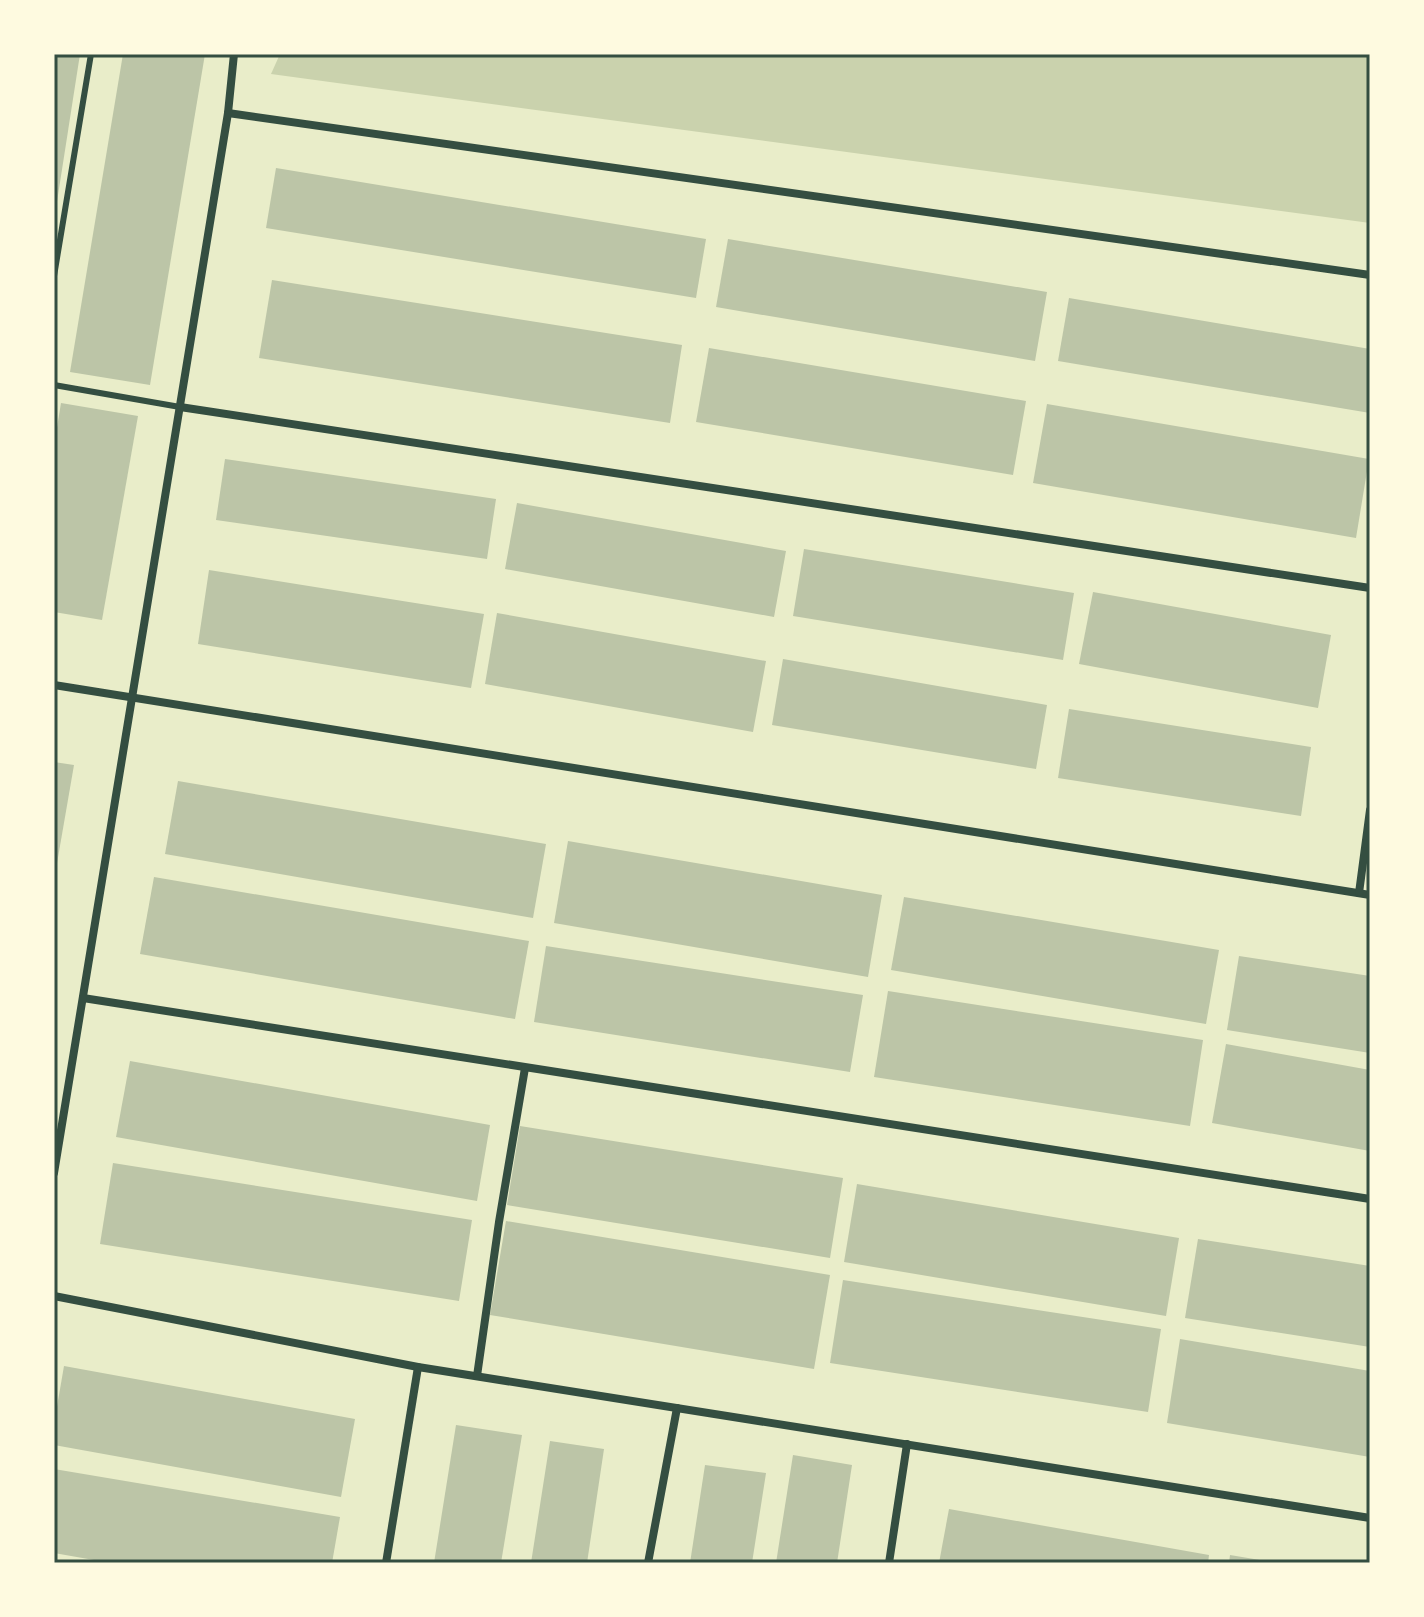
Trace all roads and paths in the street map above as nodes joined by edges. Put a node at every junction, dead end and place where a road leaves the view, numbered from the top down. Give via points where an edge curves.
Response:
1 (91, 54) edge
2 (234, 54) edge
3 (228, 113) junction
4 (1370, 275) edge
5 (54, 276) edge
6 (54, 385) edge
7 (180, 407) junction
8 (1370, 588) edge
9 (54, 685) edge
10 (132, 697) junction
11 (1370, 810) edge
12 (1359, 893) junction
13 (1370, 895) edge
14 (83, 998) junction
15 (525, 1068) junction
16 (54, 1173) edge
17 (1370, 1199) edge
18 (54, 1296) edge
19 (418, 1367) junction
20 (477, 1376) junction
21 (677, 1408) junction
22 (907, 1444) junction
23 (1370, 1518) edge
24 (386, 1563) edge
25 (648, 1563) edge
26 (889, 1563) edge

1 - 5 lane
2 - 3 street
3 - 4 street
3 - 7 street
6 - 7 lane
7 - 8 street
7 - 10 street
9 - 10 street
10 - 12 street
10 - 14 street
11 - 12 street
12 - 13 street
14 - 15 street
14 - 16 street
15 - 17 street
15 - 20 street
18 - 19 street
19 - 20 street
19 - 24 street
20 - 21 street
21 - 22 street
21 - 25 street
22 - 23 street
22 - 26 street

